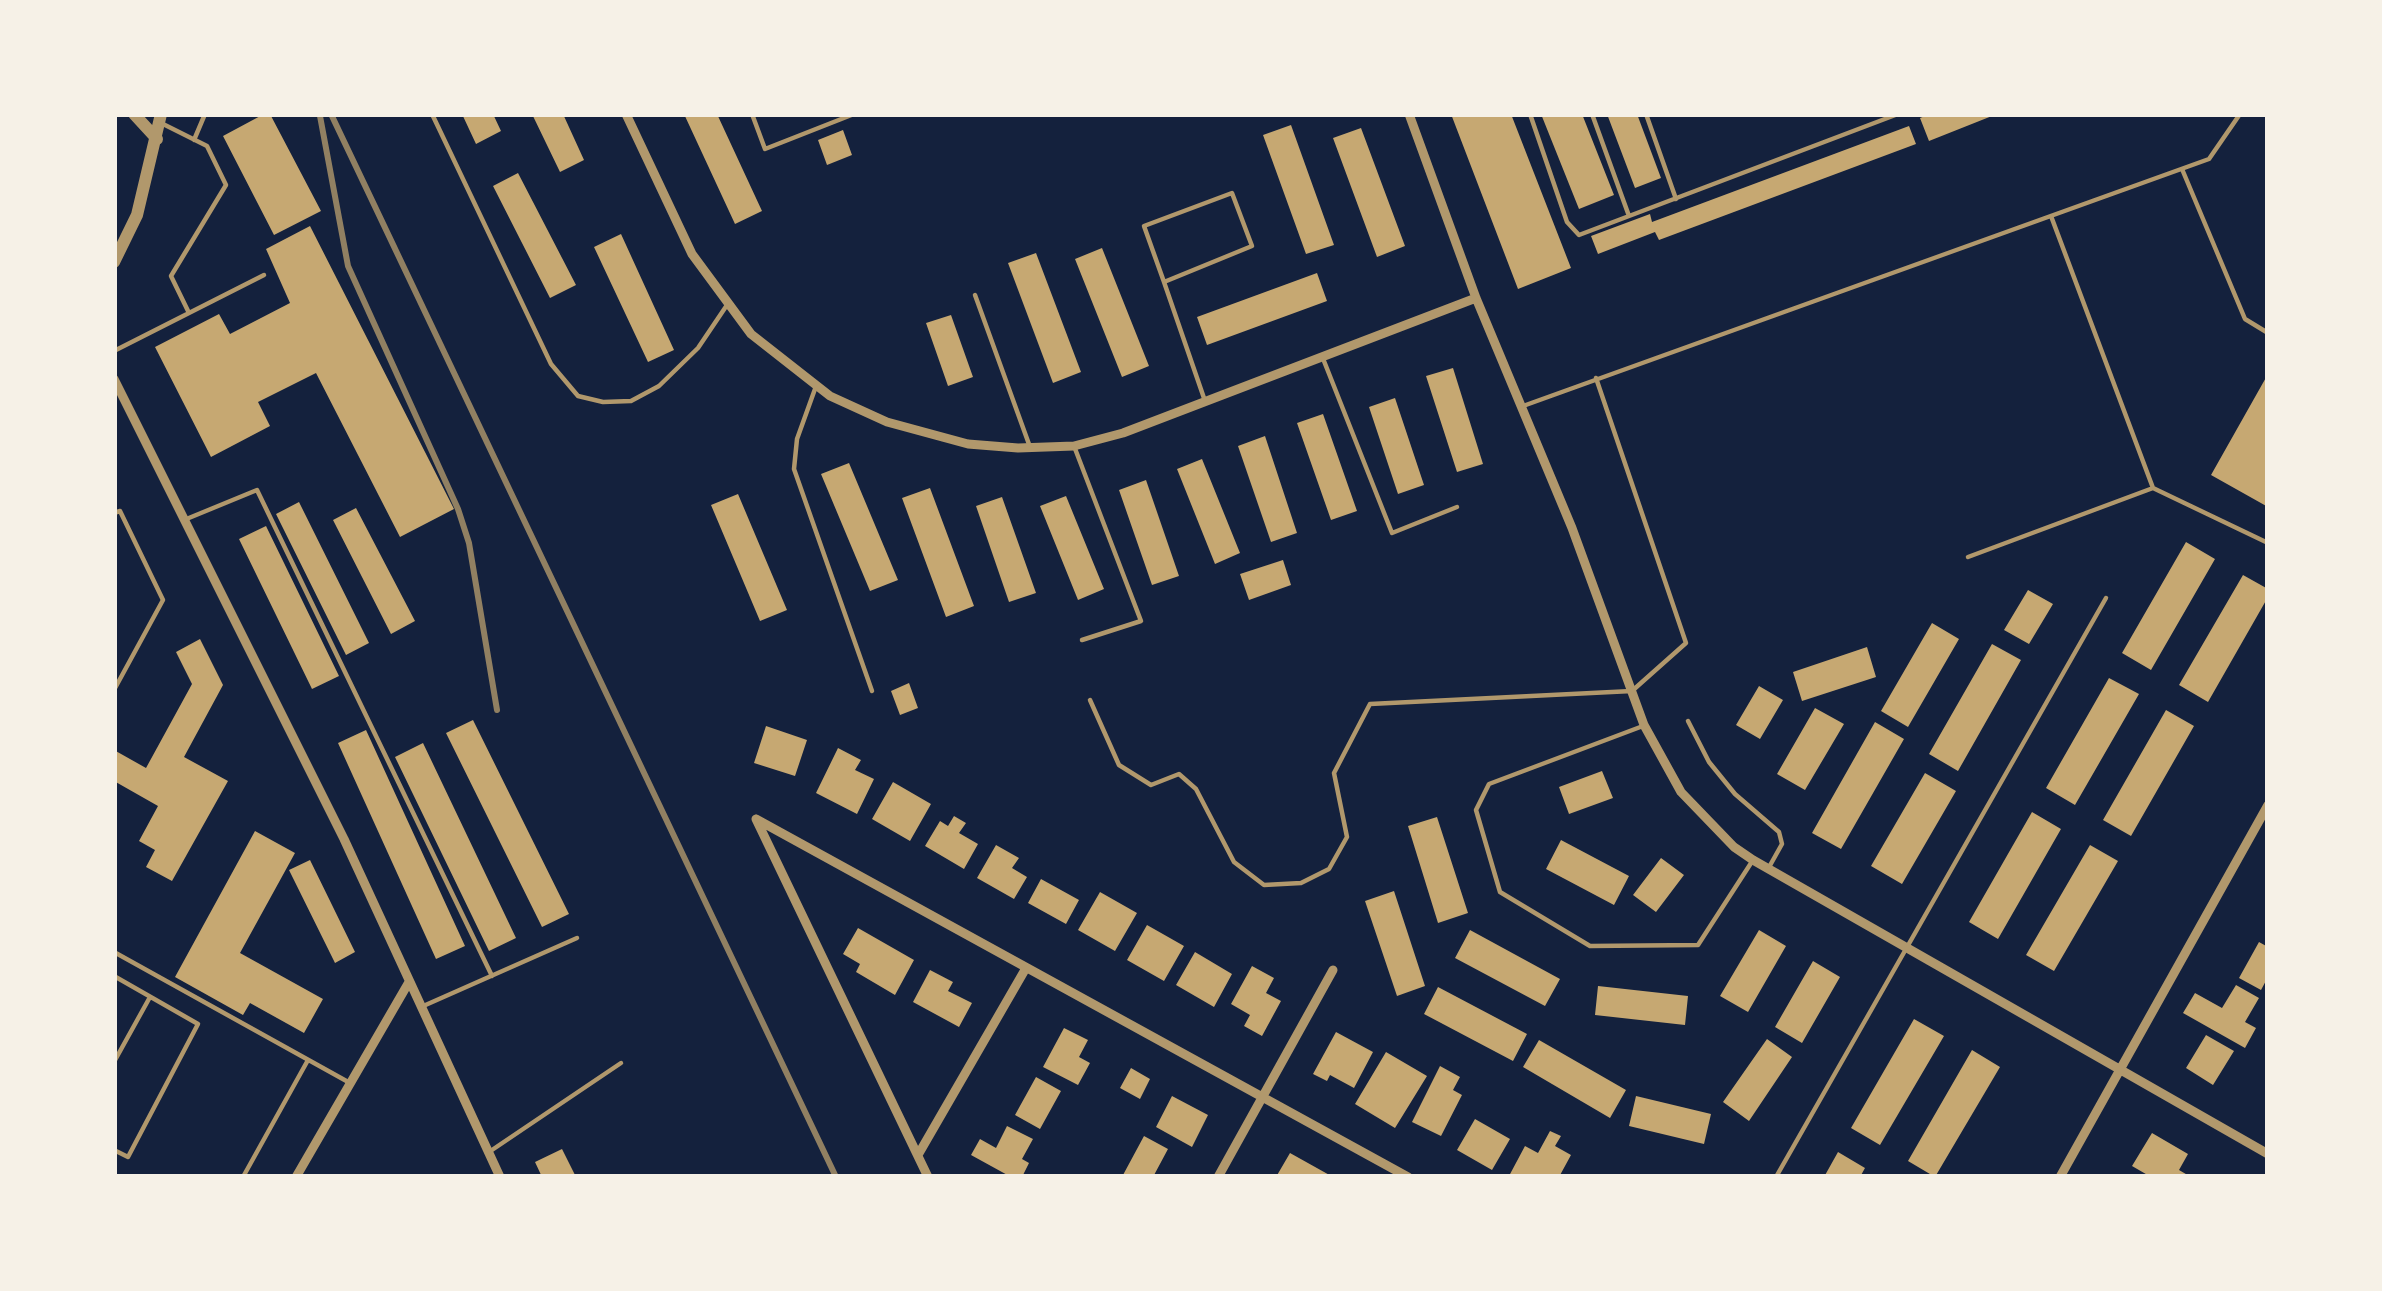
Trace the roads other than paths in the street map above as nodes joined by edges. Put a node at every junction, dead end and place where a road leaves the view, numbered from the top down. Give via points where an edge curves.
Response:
1 (134, 114) edge
2 (205, 114) edge
3 (432, 114) edge
4 (626, 114) edge
5 (752, 114) edge
6 (826, 114) edge
7 (854, 114) edge
8 (1409, 114) edge
9 (1530, 114) edge
10 (1592, 114) edge
11 (1646, 114) edge
12 (1898, 114) edge
13 (2240, 114) edge
14 (161, 119) edge
15 (829, 124) junction
16 (157, 139) junction
17 (194, 140) junction
18 (2182, 169) junction
19 (1676, 199) junction
20 (2051, 216) junction
21 (1629, 217) junction
22 (114, 262) edge
23 (264, 275) dead end
24 (1164, 282) junction
25 (975, 295) dead end
26 (1476, 298) junction
27 (727, 305) junction
28 (189, 313) junction
29 (2268, 334) edge
30 (114, 351) edge
31 (1322, 356) junction
32 (1596, 378) junction
33 (114, 379) edge
34 (816, 386) junction
35 (1205, 401) junction
36 (1523, 406) junction
37 (1074, 446) junction
38 (1030, 447) junction
39 (2152, 488) junction
40 (1456, 507) dead end
41 (114, 514) edge
42 (184, 520) junction
43 (2268, 543) edge
44 (1968, 557) dead end
45 (2106, 598) dead end
46 (1082, 640) dead end
47 (114, 672) edge
48 (122, 676) junction
49 (114, 690) edge
50 (872, 691) dead end
51 (1632, 691) junction
52 (1090, 700) dead end
53 (1688, 722) dead end
54 (1644, 725) junction
55 (2268, 805) edge
56 (1753, 860) junction
57 (1768, 869) junction
58 (577, 938) dead end
59 (1907, 949) junction
60 (114, 952) edge
61 (1027, 968) junction
62 (1333, 970) dead end
63 (114, 976) edge
64 (492, 976) junction
65 (409, 982) junction
66 (150, 997) junction
67 (421, 1007) junction
68 (308, 1060) junction
69 (114, 1062) edge
70 (620, 1064) dead end
71 (2119, 1070) junction
72 (350, 1083) junction
73 (1262, 1097) junction
74 (114, 1150) edge
75 (488, 1152) junction
76 (2268, 1154) edge
77 (918, 1155) junction
78 (243, 1177) edge
79 (296, 1177) edge
80 (500, 1177) edge
81 (928, 1177) edge
82 (1218, 1177) edge
83 (1408, 1177) edge
84 (1777, 1177) edge
85 (2060, 1177) edge

1 - 16 street
2 - 17 lane
3 - 27 lane via 551,364 578,396 631,400 659,386
4 - 27 street via 692,254
5 - 15 lane via 765,149
6 - 15 lane
7 - 15 lane
8 - 26 street
9 - 21 lane via 1573,231 1579,236
10 - 21 lane
11 - 19 lane
12 - 19 lane
13 - 18 lane via 2209,159
14 - 16 street
14 - 17 lane
16 - 22 street via 137,215
17 - 28 lane via 207,146 226,185 171,275
18 - 20 lane
18 - 29 lane via 2245,319
19 - 21 lane
20 - 32 lane
20 - 39 lane
23 - 28 lane
24 - 24 lane via 1144,226 1232,193 1252,246
24 - 35 lane
25 - 38 lane
26 - 31 street
26 - 36 street
27 - 34 street
28 - 30 lane
31 - 35 street
31 - 40 lane via 1392,532
32 - 36 lane
32 - 51 lane via 1686,644
33 - 42 street
34 - 38 street via 922,434
34 - 50 lane via 794,469
35 - 37 street
36 - 51 street
37 - 38 street
37 - 46 lane via 1141,621
39 - 43 lane
39 - 44 lane
41 - 48 lane via 120,511 163,600
42 - 64 lane via 257,490
42 - 65 street
45 - 59 lane
47 - 48 lane
48 - 49 lane
51 - 52 lane via 1370,704 1334,773 1346,837 1330,869 1301,883 1264,885 1234,862 1180,774 1151,784 1119,765
51 - 54 street
53 - 57 lane via 1709,762 1779,832 1782,844
54 - 56 street via 1681,791
54 - 56 lane via 1490,784 1476,810 1499,892 1590,946 1698,945
55 - 71 street
56 - 57 street
57 - 59 street
58 - 64 lane
59 - 71 street
59 - 84 lane
60 - 68 lane
61 - 73 street
61 - 77 street
61 - 77 street via 756,819
62 - 73 street
63 - 66 lane
64 - 67 lane
65 - 67 street
65 - 72 street
66 - 69 lane
66 - 74 lane via 198,1024 128,1157
67 - 75 street
68 - 72 lane
68 - 78 lane
70 - 75 lane
71 - 76 street
71 - 85 street
72 - 79 street
73 - 82 street
73 - 83 street
75 - 80 street
77 - 81 street

